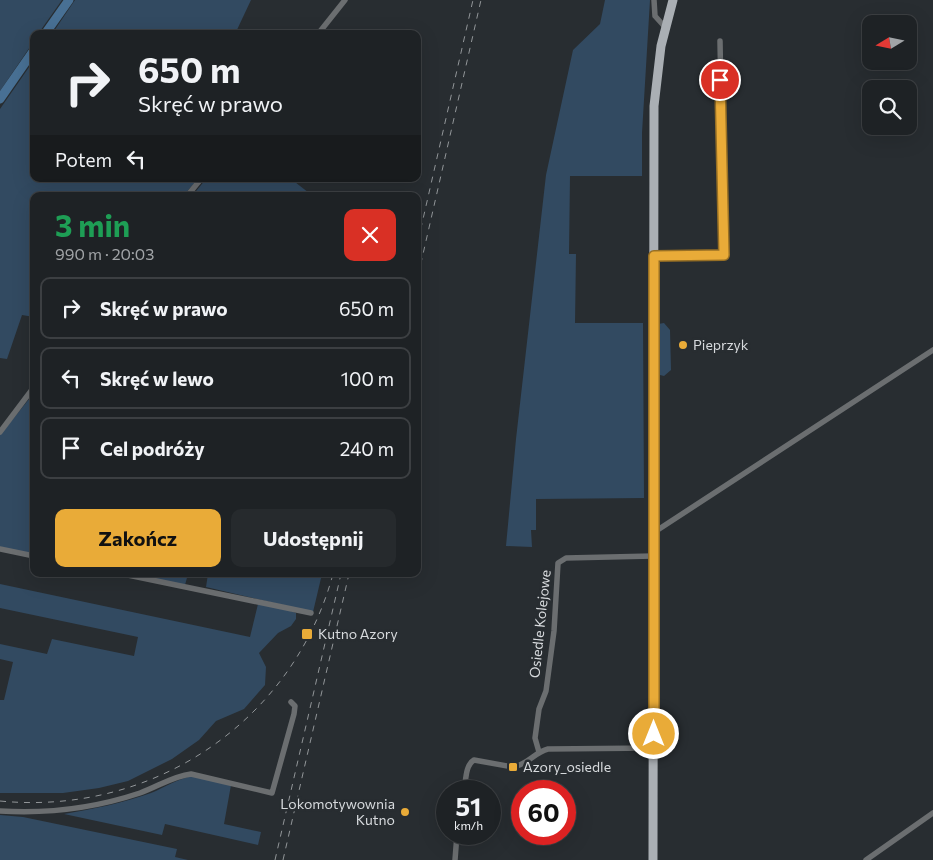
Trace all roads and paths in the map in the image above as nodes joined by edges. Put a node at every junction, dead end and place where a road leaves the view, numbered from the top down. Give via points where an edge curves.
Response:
1 (345, 0) edge
2 (654, 0) edge
3 (673, 0) edge
4 (665, 27) junction
5 (321, 30) edge
6 (720, 41) dead end
7 (199, 182) edge
8 (190, 192) edge
9 (654, 256) junction
10 (933, 350) edge
11 (30, 392) edge
12 (0, 432) edge
13 (654, 533) junction
14 (0, 549) edge
15 (30, 555) edge
16 (653, 556) junction
17 (137, 577) edge
18 (311, 613) dead end
19 (291, 702) dead end
20 (654, 748) junction
21 (539, 752) junction
22 (466, 780) edge
23 (0, 811) edge
24 (933, 813) edge
25 (456, 845) edge
26 (455, 860) edge
27 (653, 860) edge
28 (866, 860) edge

1 - 5 street
2 - 4 street via 655,16
3 - 4 main road
4 - 9 main road via 654,106
6 - 9 street via 724,255
7 - 8 street
9 - 13 main road
10 - 13 street
11 - 12 street
13 - 16 main road
14 - 15 street
16 - 20 main road
16 - 21 street, Osiedle Kolejowe via 566,558 558,563 546,692 539,709 535,738
17 - 18 street
19 - 23 street via 294,714 272,793 191,774 102,804 77,809
20 - 21 street via 557,748
20 - 27 main road
21 - 22 street via 513,767 472,761
24 - 28 street
25 - 26 street

